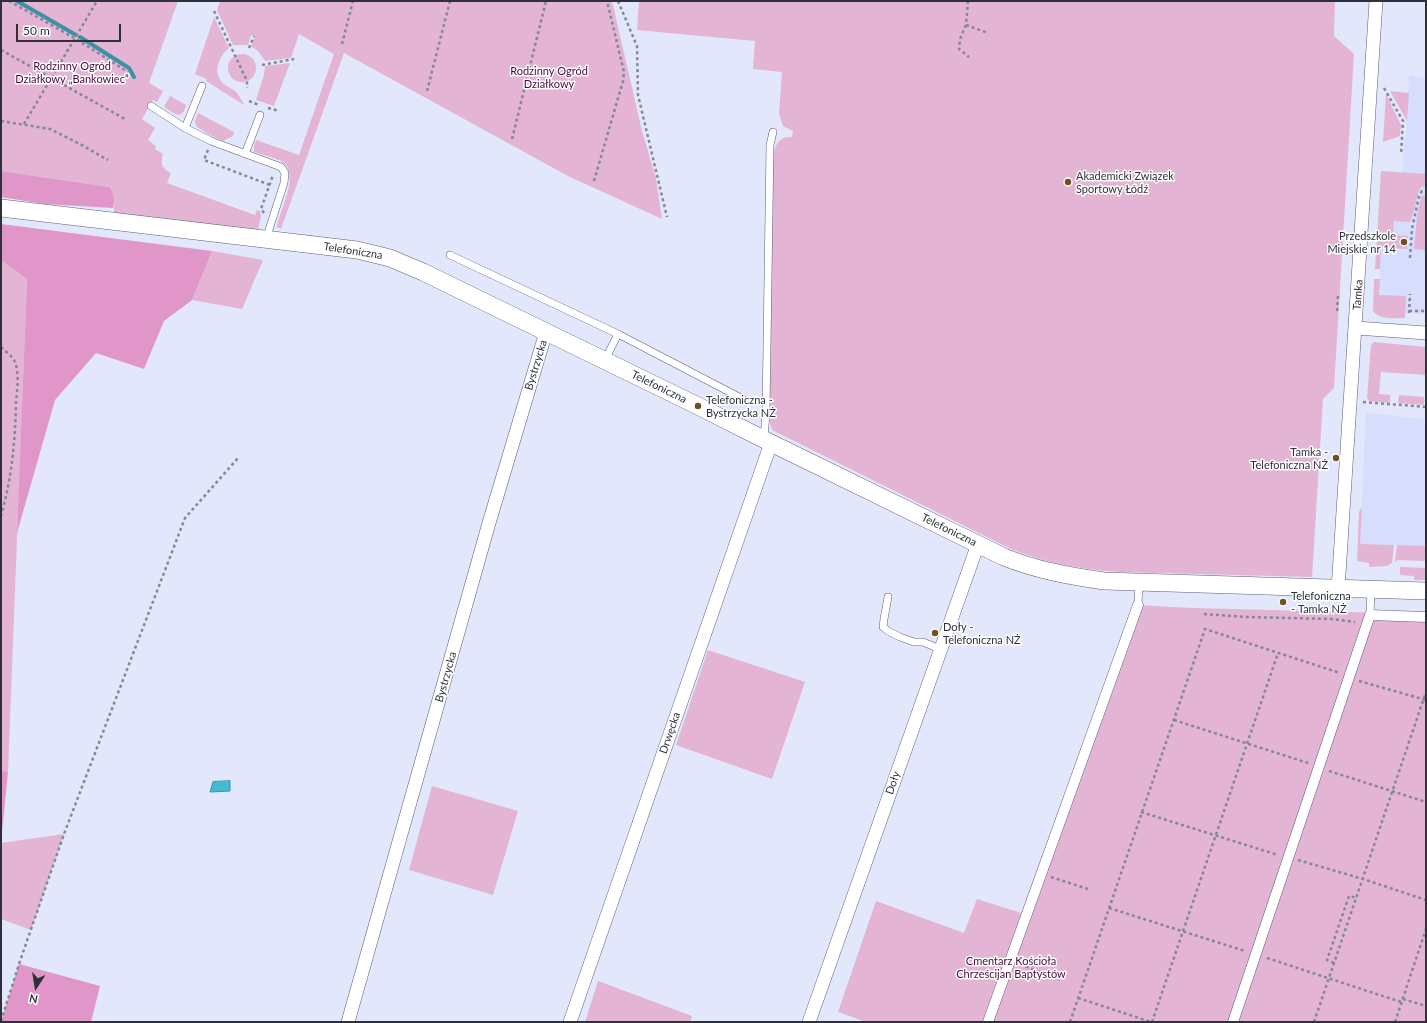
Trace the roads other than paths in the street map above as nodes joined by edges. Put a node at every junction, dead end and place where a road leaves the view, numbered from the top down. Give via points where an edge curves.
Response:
1 (1376, 1) edge
2 (202, 86) dead end
3 (151, 106) dead end
4 (260, 115) dead end
5 (185, 128) junction
6 (773, 132) dead end
7 (245, 154) junction
8 (1, 208) edge
9 (266, 239) junction
10 (450, 255) dead end
11 (1356, 328) junction
12 (546, 332) junction
13 (618, 334) junction
14 (1426, 334) edge
15 (605, 360) junction
16 (743, 399) dead end
17 (767, 441) junction
18 (978, 544) junction
19 (1139, 583) junction
20 (1338, 589) junction
21 (1371, 590) junction
22 (1426, 592) edge
23 (888, 597) dead end
24 (1138, 605) joint
25 (1426, 617) edge
26 (1368, 620) junction
27 (940, 649) junction
28 (348, 1022) edge
29 (570, 1022) edge
30 (809, 1022) edge
31 (988, 1022) edge
32 (1233, 1022) edge

1 - 11 street, Tamka
2 - 5 lane
3 - 5 lane
4 - 7 lane
5 - 7 lane
6 - 17 lane via 770,145
7 - 9 lane via 281,167 285,174
8 - 9 street, Telefoniczna
9 - 12 street, Telefoniczna via 357,250 390,258
10 - 13 lane
11 - 14 street
11 - 20 street, Tamka
12 - 15 street, Telefoniczna
12 - 28 street, Bystrzycka via 489,523
13 - 15 lane
13 - 16 lane
15 - 17 street, Telefoniczna
17 - 18 street, Telefoniczna
17 - 29 street, Drwęcka
18 - 19 street, Telefoniczna via 1017,562 1055,574
18 - 27 street, Doły
19 - 20 street, Telefoniczna
19 - 24 lane
20 - 21 street, Telefoniczna
21 - 22 street, Telefoniczna
21 - 26 lane
23 - 27 lane via 884,627 888,631
24 - 31 street
25 - 26 street
26 - 32 street
27 - 30 street, Doły

